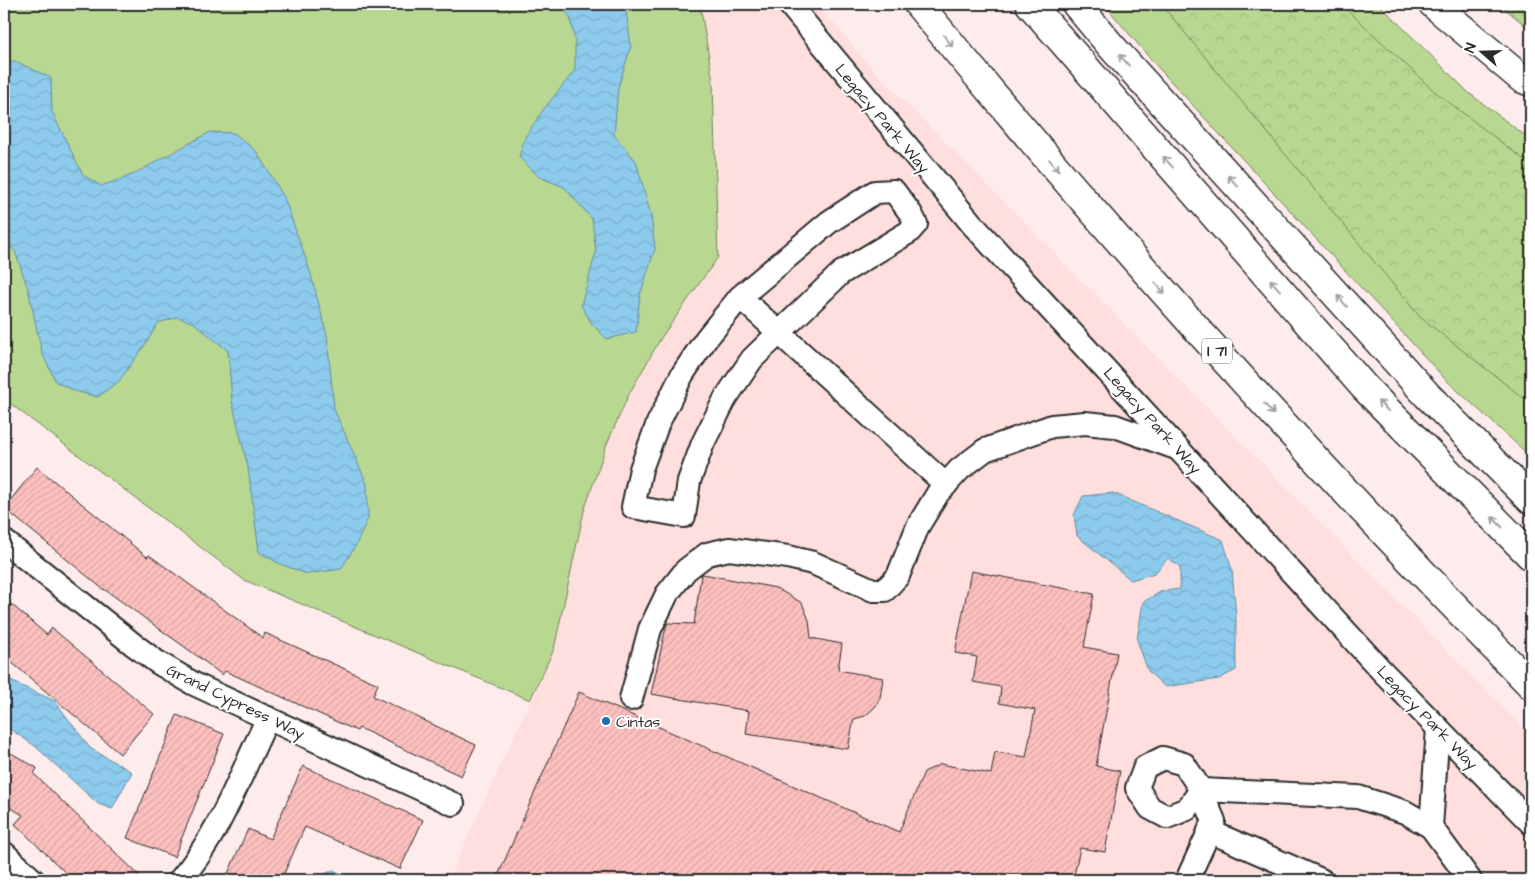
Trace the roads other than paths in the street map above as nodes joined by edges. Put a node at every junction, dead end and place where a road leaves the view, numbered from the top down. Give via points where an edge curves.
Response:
1 (789, 4) edge
2 (918, 4) edge
3 (1030, 4) edge
4 (1076, 4) edge
5 (1433, 4) edge
6 (1529, 80) edge
7 (740, 297) junction
8 (780, 334) junction
9 (1427, 395) junction
10 (1179, 449) junction
11 (1531, 472) edge
12 (946, 485) junction
13 (1531, 500) edge
14 (4, 541) edge
15 (1531, 556) edge
16 (1531, 685) edge
17 (631, 699) dead end
18 (268, 718) junction
19 (1438, 728) junction
20 (453, 804) dead end
21 (1531, 823) edge
22 (1431, 827) junction
23 (1209, 831) junction
24 (4, 853) edge
25 (33, 880) edge
26 (180, 880) edge
27 (1187, 880) edge
28 (1321, 880) edge
29 (1470, 880) edge

1 - 10 street, Legacy Park Way via 972,224
2 -> 16 main road, I 71 via 1145,272 1296,440
15 -> 3 main road via 1365,388
9 -> 4 main road
5 - 6 main road
7 - 8 street
7 - 8 street via 829,222 875,192 894,191 916,224 909,232 841,273
7 - 8 street via 682,375 658,423 641,469 633,507 684,516 692,474 703,442 752,359
8 - 12 street
9 - 11 main road via 1483,430
9 - 13 main road
10 - 12 street via 1115,426 1052,426 985,450 960,469
10 - 19 street, Legacy Park Way via 1375,664
12 - 17 street via 918,526 898,576 885,590 873,590 813,563 788,557 729,549 707,554 686,570 667,594 650,629
14 - 18 street, Grand Cypress Way via 157,662 194,684
18 - 20 street, Grand Cypress Way
18 - 26 street via 217,827 195,863
19 - 21 street, Legacy Park Way
19 - 22 street
22 - 23 street via 1405,812 1358,797 1201,790 1214,821
22 - 29 street
23 - 27 street
23 - 28 street
24 - 25 street

